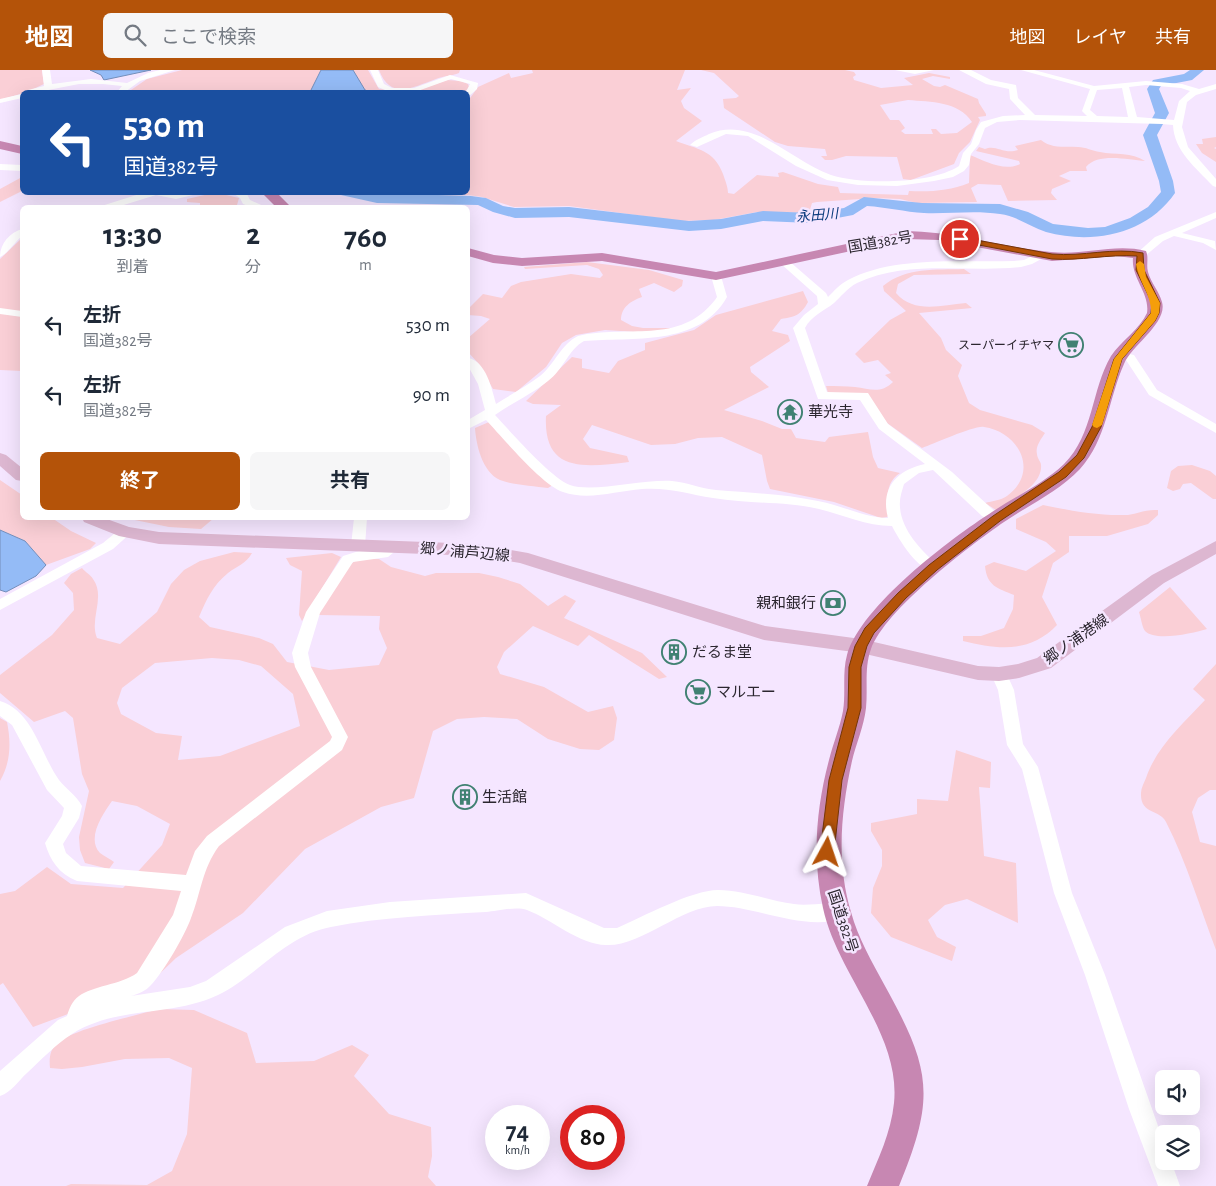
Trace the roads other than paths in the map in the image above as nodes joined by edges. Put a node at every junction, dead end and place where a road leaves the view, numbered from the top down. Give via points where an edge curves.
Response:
1 (46, 70) edge
2 (171, 70) edge
3 (374, 70) edge
4 (899, 70) edge
5 (930, 70) edge
6 (963, 70) edge
7 (1025, 70) edge
8 (1051, 78) junction
9 (1125, 84) junction
10 (127, 85) junction
11 (48, 86) junction
12 (1005, 86) junction
13 (1216, 86) edge
14 (1094, 88) junction
15 (37, 90) edge
16 (122, 90) edge
17 (390, 90) edge
18 (390, 90) edge
19 (415, 90) edge
20 (415, 90) edge
21 (1198, 91) junction
22 (470, 93) edge
23 (20, 96) edge
24 (0, 101) edge
25 (1033, 118) junction
26 (1095, 119) junction
27 (1133, 119) junction
28 (1178, 123) junction
29 (694, 145) dead end
30 (1, 146) edge
31 (20, 150) edge
32 (0, 167) edge
33 (12, 168) junction
34 (20, 168) edge
35 (0, 174) edge
36 (1216, 184) edge
37 (146, 195) edge
38 (168, 195) edge
39 (182, 195) edge
40 (242, 195) edge
41 (271, 195) edge
42 (110, 205) edge
43 (255, 205) edge
44 (282, 205) edge
45 (1216, 215) edge
46 (1174, 232) junction
47 (20, 234) edge
48 (1216, 248) edge
49 (0, 254) edge
50 (470, 254) edge
51 (1141, 254) junction
52 (1041, 255) junction
53 (784, 263) junction
54 (716, 276) junction
55 (824, 305) junction
56 (0, 311) edge
57 (20, 314) edge
58 (1120, 355) junction
59 (470, 362) edge
60 (490, 413) junction
61 (470, 424) edge
62 (1216, 429) edge
63 (0, 458) edge
64 (934, 466) junction
65 (20, 474) edge
66 (996, 519) junction
67 (95, 520) edge
68 (360, 520) edge
69 (897, 522) junction
70 (126, 532) junction
71 (358, 546) junction
72 (1216, 547) edge
73 (392, 548) junction
74 (933, 568) junction
75 (0, 606) edge
76 (861, 646) junction
77 (999, 674) junction
78 (0, 707) edge
79 (192, 884) junction
80 (837, 912) junction
81 (74, 1023) junction
82 (0, 1086) edge
83 (883, 1186) edge
84 (1169, 1186) edge

1 - 11 street
2 - 10 street
3 - 18 street via 381,85
4 - 5 street
6 - 12 street
7 - 8 street
8 - 12 street
8 - 14 street
9 - 14 street
9 - 21 street via 1182,86
9 - 27 street
10 - 11 street via 105,82
10 - 16 street
11 - 15 street
12 - 25 street via 1013,87 1014,99
13 - 21 street
14 - 26 street via 1086,111
17 - 20 street
19 - 22 street via 454,77 474,83
21 - 28 street via 1183,101
23 - 24 street
25 - 26 street
25 - 29 street via 989,121 980,128 961,169 910,183 830,178 750,134 719,131
26 - 27 street
27 - 28 street
28 - 36 street via 1180,145
30 - 31 highway
32 - 33 street
33 - 34 street
33 - 35 street
37 - 42 street
38 - 39 street
40 - 43 street via 246,202
41 - 44 highway
45 - 46 street
46 - 48 street via 1209,242
46 - 51 street
47 - 49 street
50 - 54 highway, 国道382号 via 522,262 602,257
51 - 52 highway, 国道382号 via 1116,252 1065,258
51 - 58 highway, 国道382号 via 1142,277 1156,308 1152,319
52 - 53 highway, 国道382号 via 954,238 918,235 895,237
52 - 55 street via 1014,265 887,271 854,280
53 - 54 highway, 国道382号
53 - 55 street via 822,294
54 - 60 street via 722,297 719,304 690,326 672,333 582,338 572,343 545,378
55 - 64 street via 802,321 799,328 822,396 864,396 883,426
56 - 57 street
58 - 62 street via 1130,357 1153,392
58 - 66 highway, 国道382号 via 1096,427 1081,456 1063,475
59 - 60 street via 484,384
60 - 61 street
60 - 69 street via 520,449 557,484 567,489 586,492 673,485 714,494 811,503 876,522
63 - 65 main road
64 - 66 street
64 - 69 street via 915,470 898,482 893,503
66 - 74 highway, 国道382号
67 - 70 main road, 郷ノ浦芦辺線
68 - 71 street
69 - 74 street via 923,561
70 - 71 main road, 郷ノ浦芦辺線 via 159,538
70 - 75 street via 108,546
71 - 73 main road, 郷ノ浦芦辺線
72 - 77 main road, 郷ノ浦港線 via 1158,579 1044,663
73 - 76 main road, 郷ノ浦芦辺線 via 478,550 522,557 764,633
73 - 79 street via 384,553 356,555 348,559 313,612 300,653 303,667 340,737 336,745 213,841 201,856
74 - 76 highway, 国道382号 via 869,631
76 - 77 main road, 郷ノ浦港線 via 978,673
76 - 80 highway, 国道382号 via 855,667 854,708 835,780 829,829 827,852
77 - 84 street via 1006,690 1015,745 1030,766 1063,893
78 - 79 street via 18,722 53,785 73,806 70,818 54,843 58,857 77,874
79 - 81 street via 182,918 144,979 134,986 86,1002
80 - 81 street via 795,913 719,898 703,899 618,936 604,937 526,901 390,910 327,919 292,933 212,988 190,996 122,1007
80 - 83 highway, 国道382号 via 850,949 896,1037 910,1078 909,1110 903,1138
81 - 82 street via 18,1066

